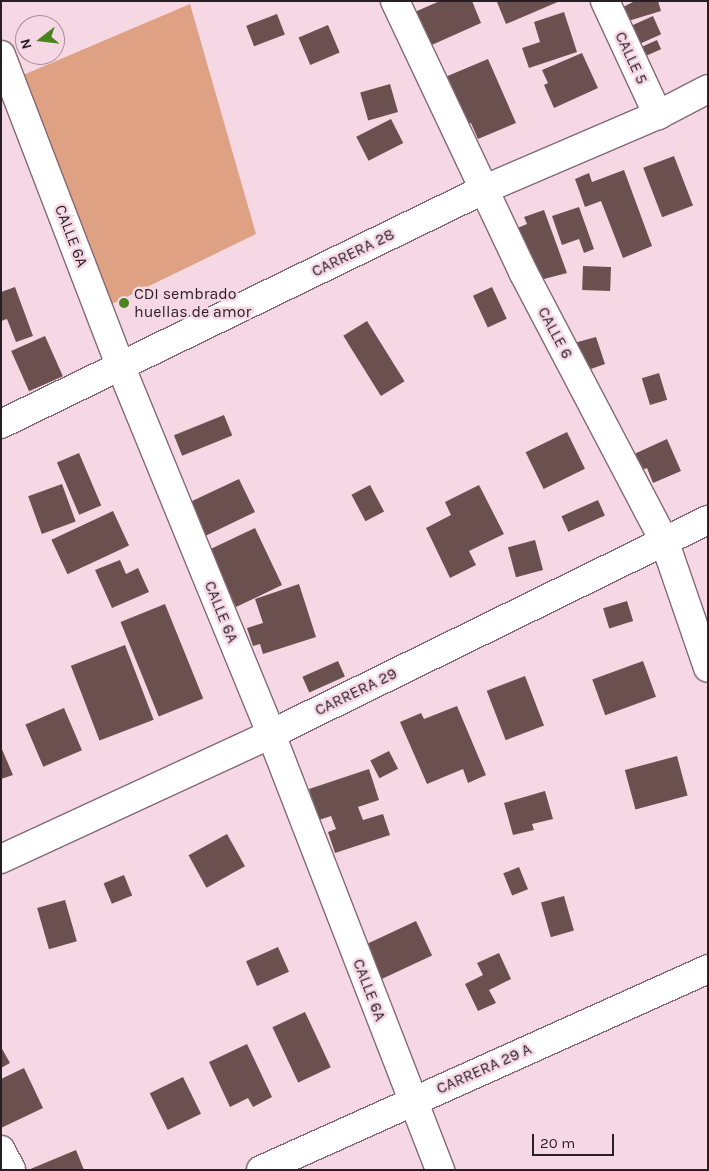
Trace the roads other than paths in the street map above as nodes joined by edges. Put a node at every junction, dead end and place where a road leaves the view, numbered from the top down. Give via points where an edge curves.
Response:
1 (395, 1) edge
2 (605, 1) edge
3 (1, 56) edge
4 (708, 89) edge
5 (658, 115) junction
6 (485, 189) junction
7 (120, 364) junction
8 (1, 424) edge
9 (708, 520) edge
10 (664, 540) junction
11 (708, 668) edge
12 (272, 734) junction
13 (1, 859) edge
14 (708, 968) edge
15 (411, 1102) junction
16 (1, 1150) edge
17 (11, 1170) edge
18 (261, 1170) edge
19 (440, 1170) edge

1 - 6 street, CALLE 6
2 - 5 street, CALLE 5
3 - 7 street, CALLE 6A
4 - 5 street, CARRERA 28
5 - 6 street, CARRERA 28
6 - 7 street, CARRERA 28
6 - 10 street, CALLE 6 via 523,272
7 - 8 street, CARRERA 28
7 - 12 street, CALLE 6A
9 - 10 street, CARRERA 29
10 - 11 street, CALLE 6
10 - 12 street, CARRERA 29
12 - 13 street, CARRERA 29
12 - 15 street, CALLE 6A
14 - 15 street, CARRERA 29 A
15 - 18 street, CARRERA 29 A
15 - 19 street, CALLE 6A
16 - 17 street

